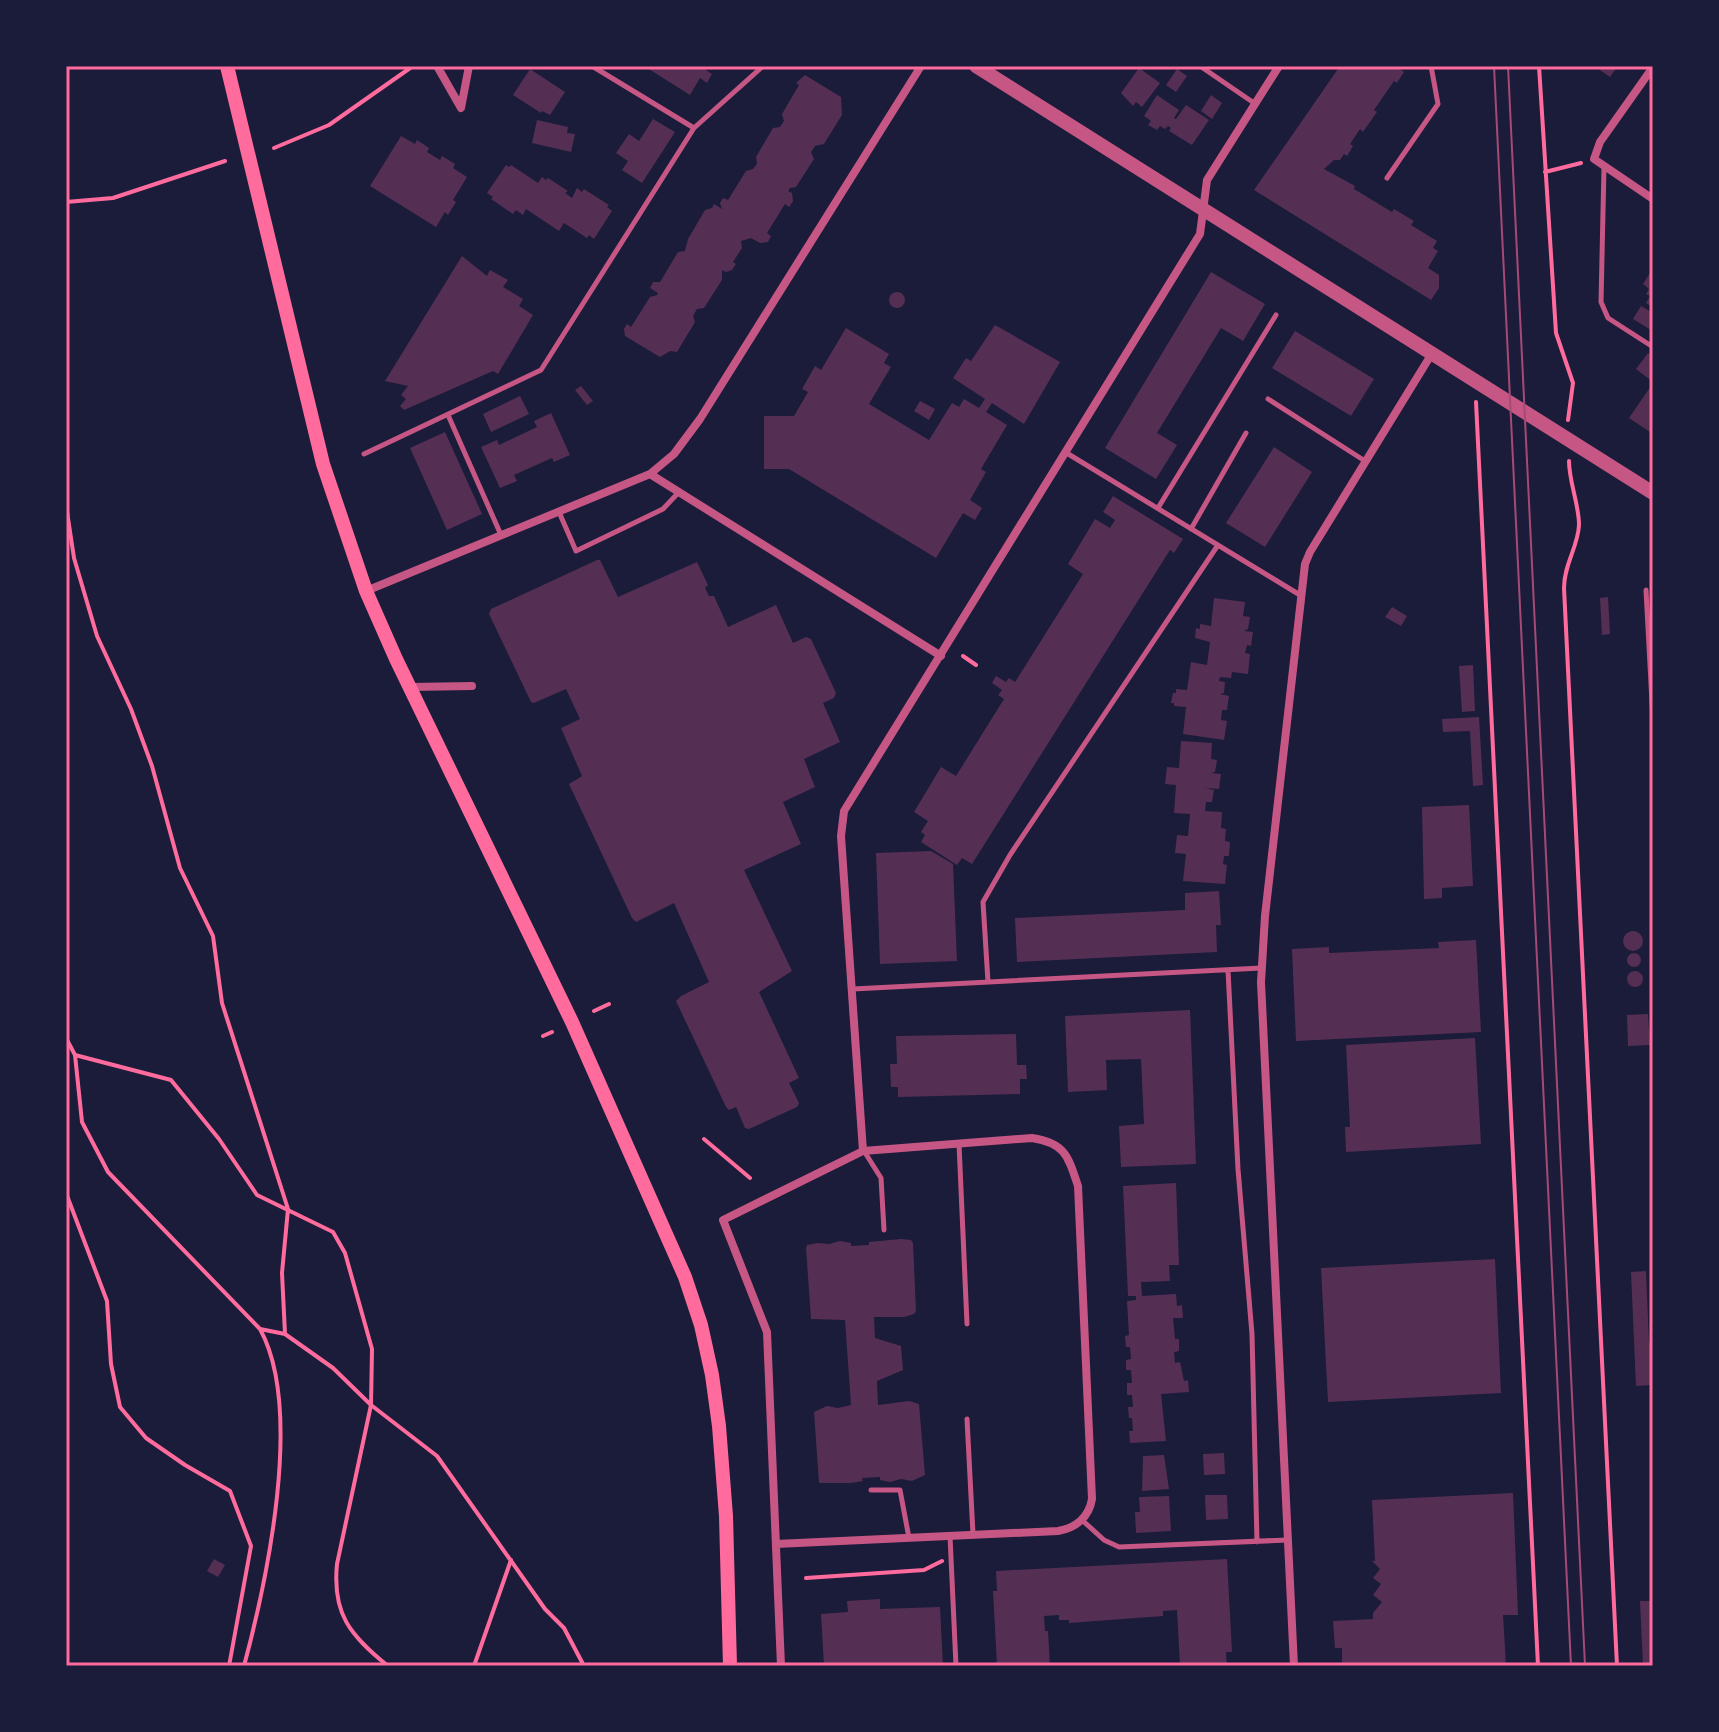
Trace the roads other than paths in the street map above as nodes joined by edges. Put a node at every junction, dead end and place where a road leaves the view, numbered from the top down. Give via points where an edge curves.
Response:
1 (227, 66) edge
2 (437, 66) edge
3 (469, 66) edge
4 (592, 66) edge
5 (763, 66) edge
6 (921, 66) edge
7 (976, 66) edge
8 (1200, 66) edge
9 (1279, 66) edge
10 (1431, 66) edge
11 (1653, 67) edge
12 (1254, 103) junction
13 (694, 128) junction
14 (1604, 166) junction
15 (1387, 178) dead end
16 (1653, 199) edge
17 (1204, 212) junction
18 (1276, 315) dead end
19 (1653, 347) edge
20 (1431, 355) junction
21 (1268, 399) dead end
22 (448, 415) junction
23 (1246, 433) dead end
24 (1065, 452) junction
25 (364, 454) dead end
26 (1365, 462) junction
27 (650, 474) junction
28 (679, 492) junction
29 (1653, 493) edge
30 (1158, 508) junction
31 (558, 511) junction
32 (1191, 529) junction
33 (501, 535) junction
34 (1218, 545) junction
35 (1646, 590) dead end
36 (366, 591) junction
37 (1300, 595) junction
38 (941, 656) junction
39 (472, 686) dead end
40 (410, 687) junction
41 (1653, 721) edge
42 (1261, 968) junction
43 (1228, 970) junction
44 (988, 982) junction
45 (853, 989) junction
46 (959, 1143) junction
47 (863, 1151) junction
48 (884, 1230) dead end
49 (967, 1324) dead end
50 (967, 1419) dead end
51 (871, 1490) dead end
52 (1082, 1520) junction
53 (973, 1535) junction
54 (950, 1536) junction
55 (909, 1538) junction
56 (1289, 1540) junction
57 (1257, 1542) junction
58 (776, 1544) junction
59 (730, 1666) edge
60 (781, 1666) edge
61 (956, 1666) edge
62 (1294, 1666) edge

1 - 36 main road via 323,464
2 - 3 street via 461,108
4 - 13 lane
5 - 13 lane
6 - 27 street via 700,419 674,454
7 - 17 street
8 - 12 lane
9 - 12 street
10 - 15 lane via 1438,104
11 - 14 street via 1600,142 1594,159
12 - 17 street via 1207,180
13 - 22 lane via 541,370
14 - 16 street
14 - 19 lane via 1601,302 1608,318
17 - 20 street
17 - 24 street via 1200,234
18 - 30 lane
20 - 26 street
20 - 29 street
21 - 26 lane
22 - 25 lane
22 - 33 lane
23 - 32 lane
24 - 30 lane
24 - 38 street
26 - 37 street via 1310,552
27 - 28 street
27 - 31 street
28 - 31 lane via 663,509 576,551
28 - 38 street
30 - 32 lane
31 - 33 street
32 - 34 lane
33 - 36 street
34 - 37 lane
34 - 44 lane via 983,902
35 - 41 lane
36 - 40 main road
37 - 42 street
38 - 45 street via 844,811 841,836
39 - 40 street
40 - 59 main road via 572,1022 685,1277 701,1325 723,1471
42 - 43 lane
42 - 56 street
43 - 44 lane
43 - 57 lane via 1252,1334
44 - 45 lane
45 - 47 street
46 - 47 street
46 - 49 lane
46 - 52 street via 1049,1141 1063,1149 1078,1186 1092,1499
47 - 48 lane via 881,1178
47 - 58 street via 723,1220 767,1332
50 - 53 lane
51 - 55 lane via 900,1490
52 - 53 street via 1058,1531
52 - 57 lane via 1119,1547
53 - 54 street
54 - 55 street
54 - 61 lane
55 - 58 street
56 - 57 lane
56 - 62 street
58 - 60 street

